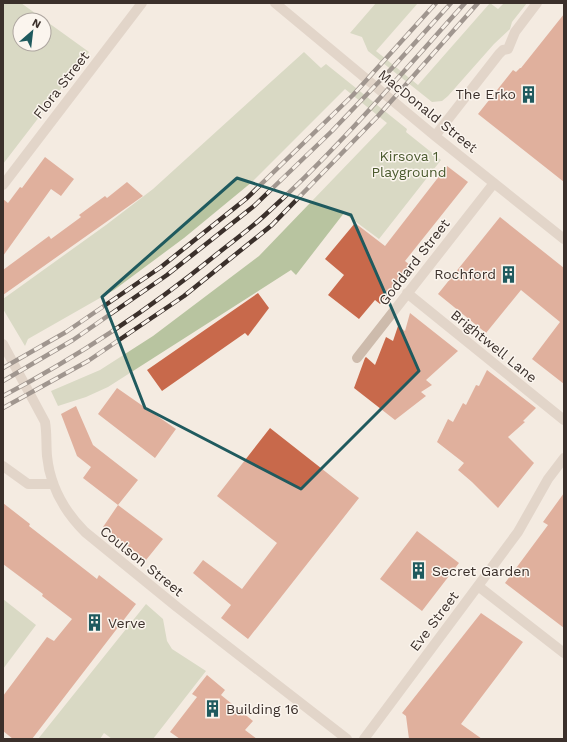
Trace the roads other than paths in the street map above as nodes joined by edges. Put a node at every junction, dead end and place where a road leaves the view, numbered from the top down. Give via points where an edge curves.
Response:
1 (142, 3) edge
2 (275, 3) edge
3 (537, 3) edge
4 (435, 136) junction
5 (494, 184) junction
6 (3, 185) edge
7 (564, 239) edge
8 (407, 293) junction
9 (3, 344) edge
10 (357, 358) dead end
11 (564, 420) edge
12 (564, 458) edge
13 (3, 466) edge
14 (54, 484) junction
15 (478, 586) junction
16 (564, 653) edge
17 (347, 739) edge
18 (364, 739) edge

1 - 6 street, Flora Street
2 - 4 street, MacDonald Street
3 - 4 street via 515,32 508,50 503,50 499,54
4 - 5 street, MacDonald Street
5 - 7 street, MacDonald Street
5 - 8 street, Goddard Street
8 - 10 street, Goddard Street
8 - 11 street, Brightwell Lane
9 - 14 street, Coulson Street via 45,422 47,456
12 - 15 street, Eve Street via 546,483 518,532
13 - 14 street via 28,484
14 - 17 street, Coulson Street via 68,513 85,532
15 - 16 street
15 - 18 street, Eve Street

